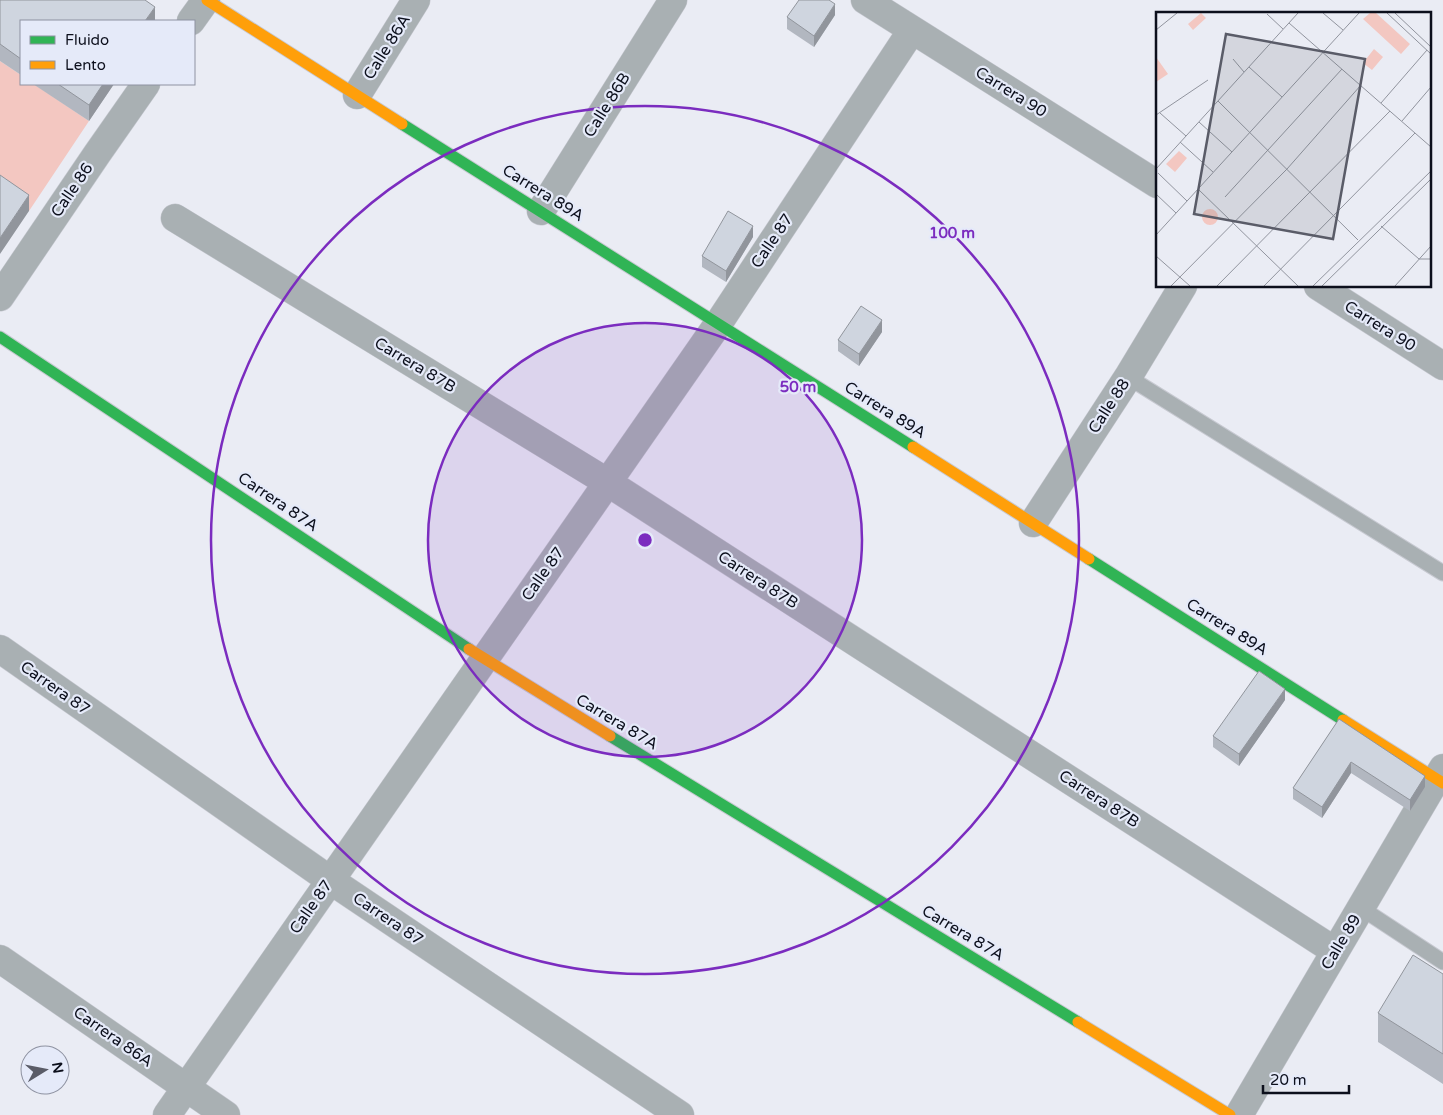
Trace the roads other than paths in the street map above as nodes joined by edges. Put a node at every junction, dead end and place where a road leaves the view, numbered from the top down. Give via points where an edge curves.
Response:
1 (207, 0) edge
2 (416, 0) edge
3 (673, 0) edge
4 (865, 0) edge
5 (192, 20) edge
6 (912, 30) junction
7 (145, 85) edge
8 (357, 95) junction
9 (1156, 183) edge
10 (541, 211) junction
11 (175, 218) dead end
12 (1183, 288) edge
13 (1321, 288) edge
14 (0, 297) edge
15 (718, 324) junction
16 (0, 337) edge
17 (1443, 366) edge
18 (1128, 377) junction
19 (607, 482) junction
20 (1033, 523) junction
21 (1443, 573) edge
22 (0, 649) edge
23 (484, 659) junction
24 (1441, 777) edge
25 (330, 880) junction
26 (1361, 908) junction
27 (1335, 951) junction
28 (0, 959) edge
29 (1442, 960) edge
30 (186, 1087) junction
31 (167, 1115) edge
32 (226, 1115) edge
33 (680, 1115) edge
34 (1230, 1115) edge
35 (1239, 1115) edge

1 - 5 street
1 - 8 street, Carrera 89A
2 - 8 street, Calle 86A
3 - 10 street, Calle 86B
4 - 6 street, Carrera 90
6 - 9 street, Carrera 90
6 - 15 street, Calle 87
7 - 14 street, Calle 86
8 - 10 street, Carrera 89A
10 - 15 street, Carrera 89A
11 - 19 street, Carrera 87B
12 - 18 street, Calle 88
13 - 17 street, Carrera 90
15 - 19 street, Calle 87
15 - 20 street, Carrera 89A
16 - 23 street, Carrera 87A
18 - 20 street, Calle 88
18 - 21 lane
19 - 23 street, Calle 87
19 - 27 street, Carrera 87B
20 - 24 street, Carrera 89A
22 - 25 street, Carrera 87
23 - 25 street, Calle 87
23 - 34 street, Carrera 87A
24 - 26 street, Calle 89
25 - 30 street, Calle 87
25 - 33 street, Carrera 87
26 - 27 street, Calle 89
26 - 29 lane
27 - 35 street, Calle 89
28 - 30 street, Carrera 86A
30 - 31 street, Calle 87
30 - 32 street, Carrera 86A

